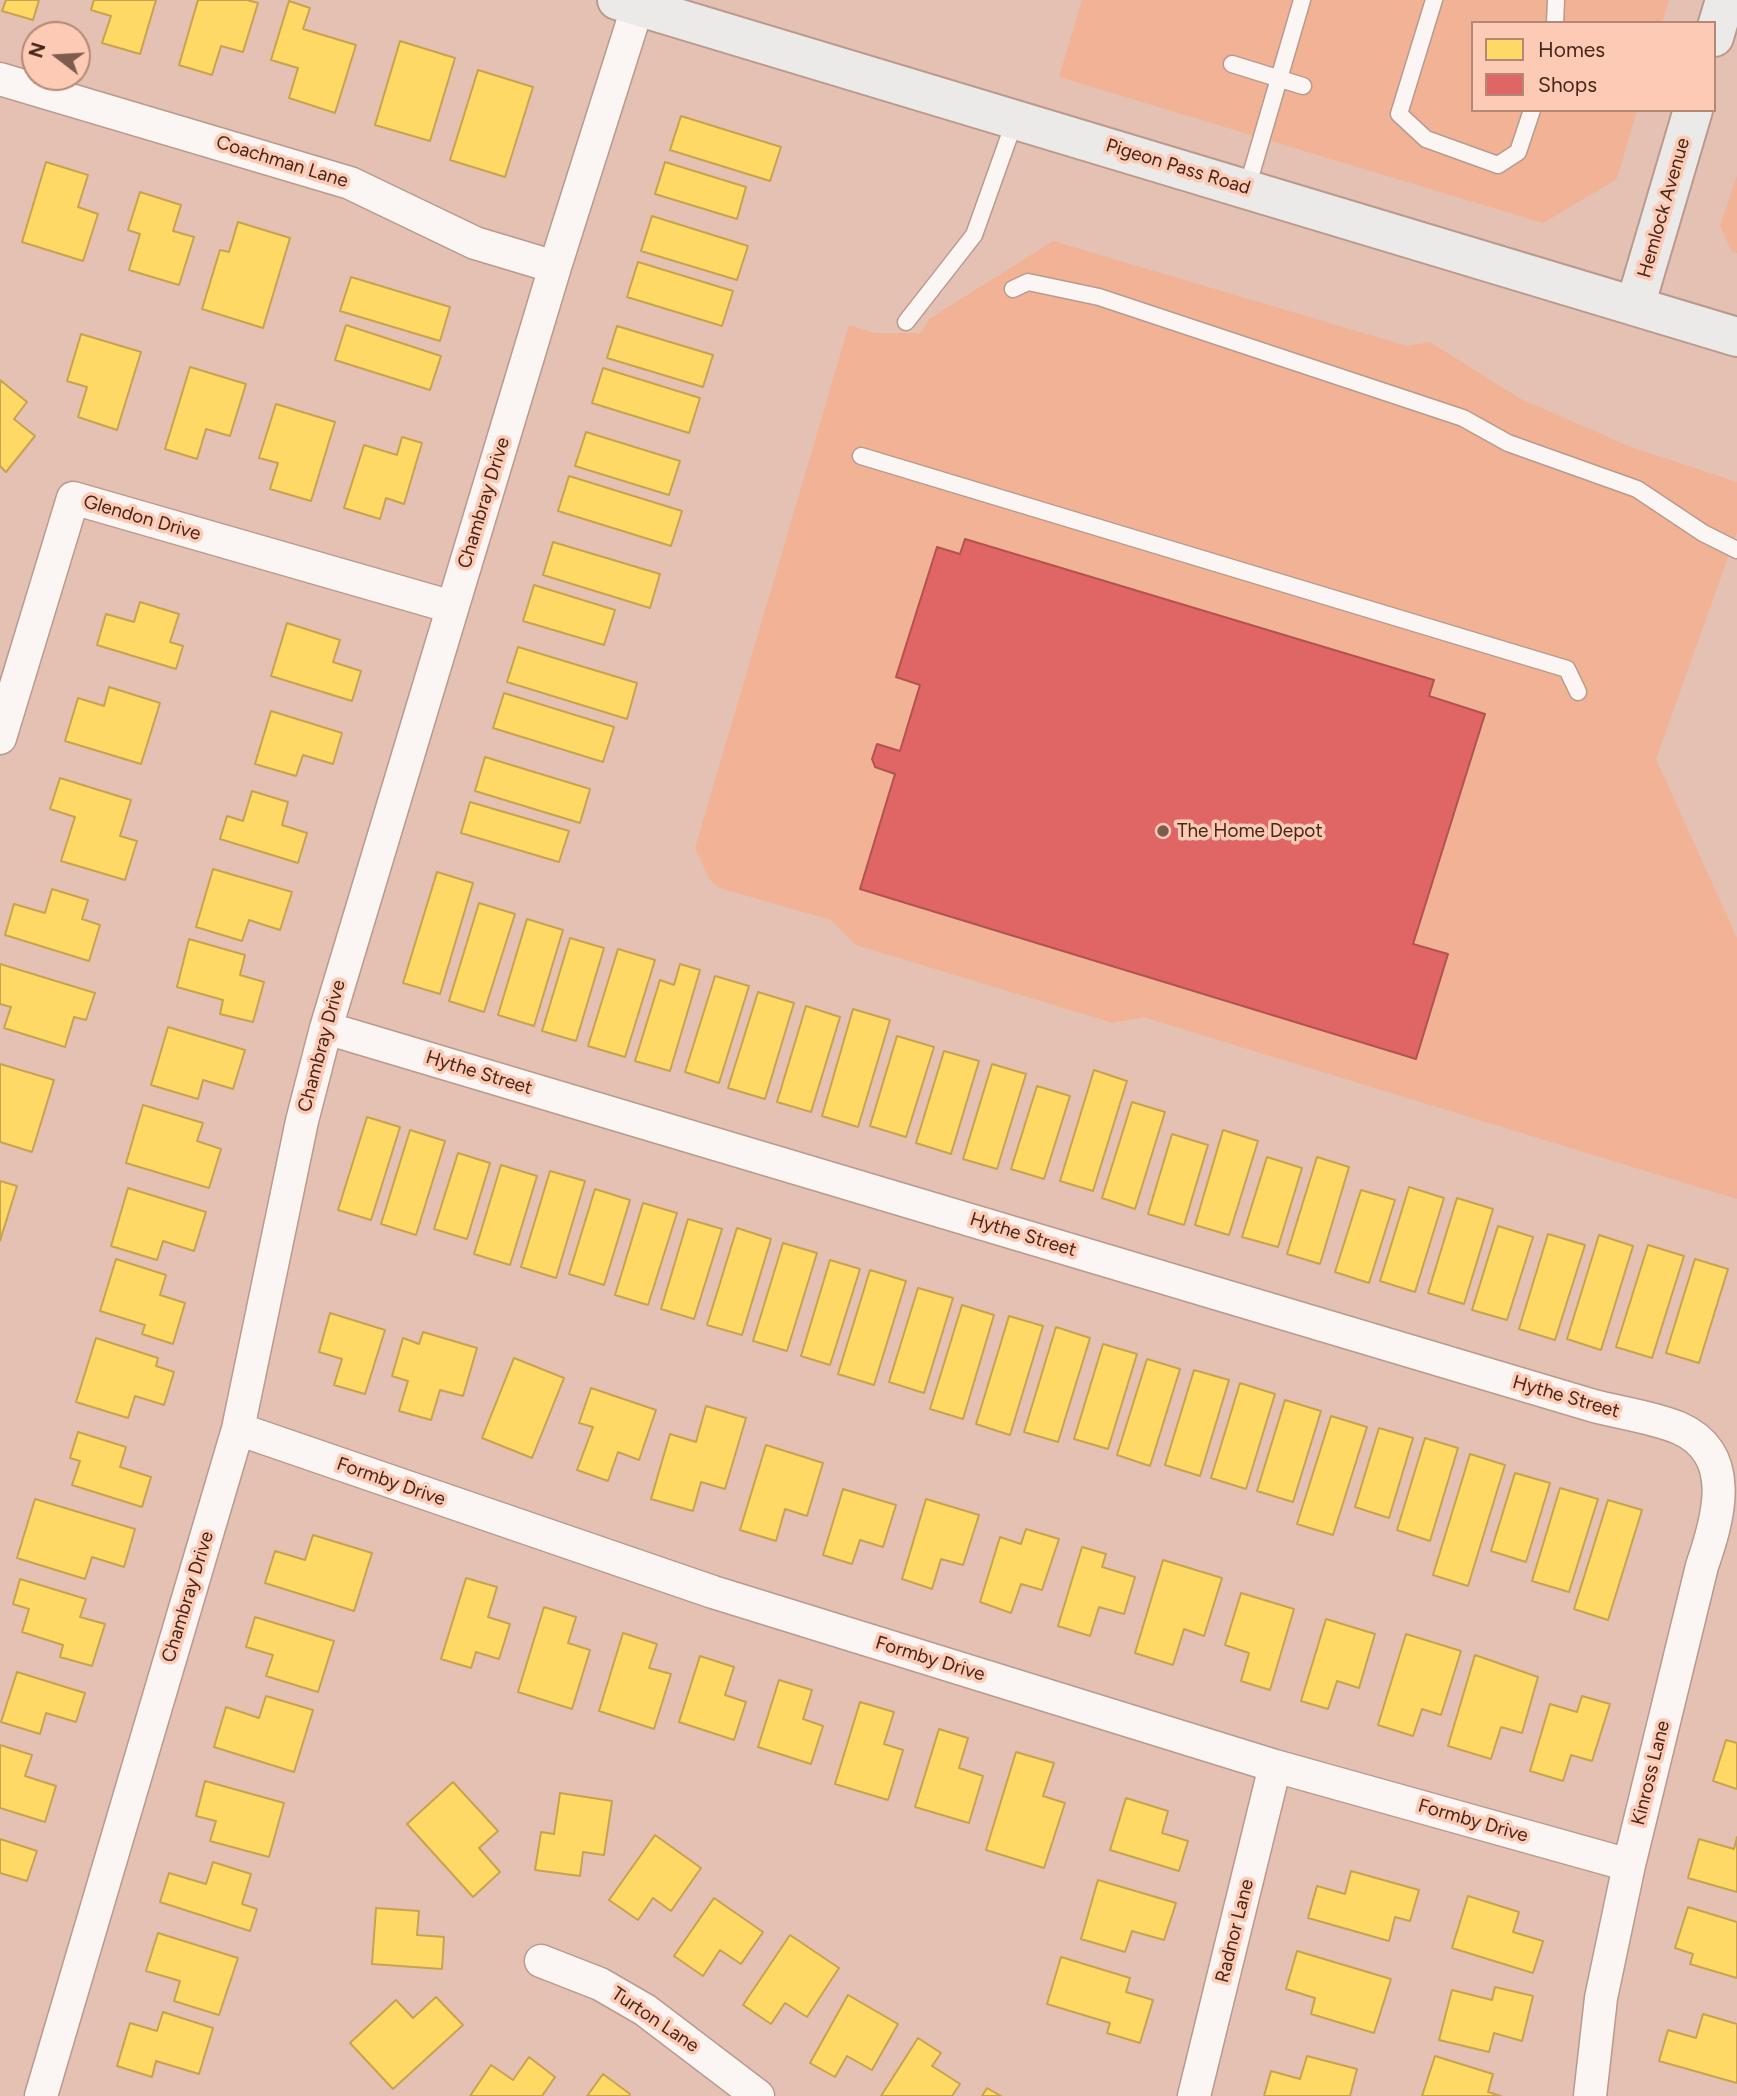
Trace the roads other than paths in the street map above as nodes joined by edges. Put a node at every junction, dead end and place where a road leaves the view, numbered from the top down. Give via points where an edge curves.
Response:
1 (1302, 0) edge
2 (1434, 0) edge
3 (1556, 0) edge
4 (628, 3) edge
5 (1555, 21) edge
6 (1232, 64) dead end
7 (0, 79) edge
8 (1279, 79) junction
9 (1303, 86) dead end
10 (1531, 112) edge
11 (1692, 112) edge
12 (1016, 118) junction
13 (1247, 188) junction
14 (555, 267) junction
15 (1013, 289) dead end
16 (1635, 306) junction
17 (906, 322) dead end
18 (1737, 337) edge
19 (861, 456) dead end
20 (1737, 550) edge
21 (452, 607) junction
22 (1578, 692) dead end
23 (0, 738) edge
24 (326, 1028) junction
25 (238, 1430) junction
26 (1712, 1454) joint
27 (1275, 1766) junction
28 (1629, 1865) junction
29 (541, 1961) dead end
30 (41, 2096) edge
31 (758, 2096) edge
32 (1195, 2096) edge
33 (1590, 2096) edge

1 - 8 lane
2 - 10 lane via 1399,114 1426,139 1498,165 1518,152
3 - 5 lane
4 - 12 main road, Pigeon Pass Road
4 - 14 street, Chambray Drive
6 - 8 lane
7 - 14 street, Coachman Lane via 350,183 475,243
8 - 9 lane
8 - 13 lane
11 - 16 main road, Hemlock Avenue
12 - 13 main road, Pigeon Pass Road
12 - 17 lane via 974,235
13 - 16 main road, Pigeon Pass Road
14 - 21 street, Chambray Drive
15 - 20 lane via 1028,282 1099,297 1463,418 1508,443 1637,489
16 - 18 main road, Pigeon Pass Road
19 - 22 lane via 1567,669
21 - 23 street, Glendon Drive via 73,498
21 - 24 street, Chambray Drive
24 - 25 street, Chambray Drive via 302,1121
24 - 26 street, Hythe Street via 1676,1427 1696,1437
25 - 27 street, Formby Drive via 713,1592
25 - 30 street, Chambray Drive
26 - 28 street, Kinross Lane via 1719,1484 1717,1521
27 - 28 street, Formby Drive
27 - 32 street, Radnor Lane
28 - 33 street, Kinross Lane via 1601,1998
29 - 31 street, Turton Lane via 600,1984 645,2010

